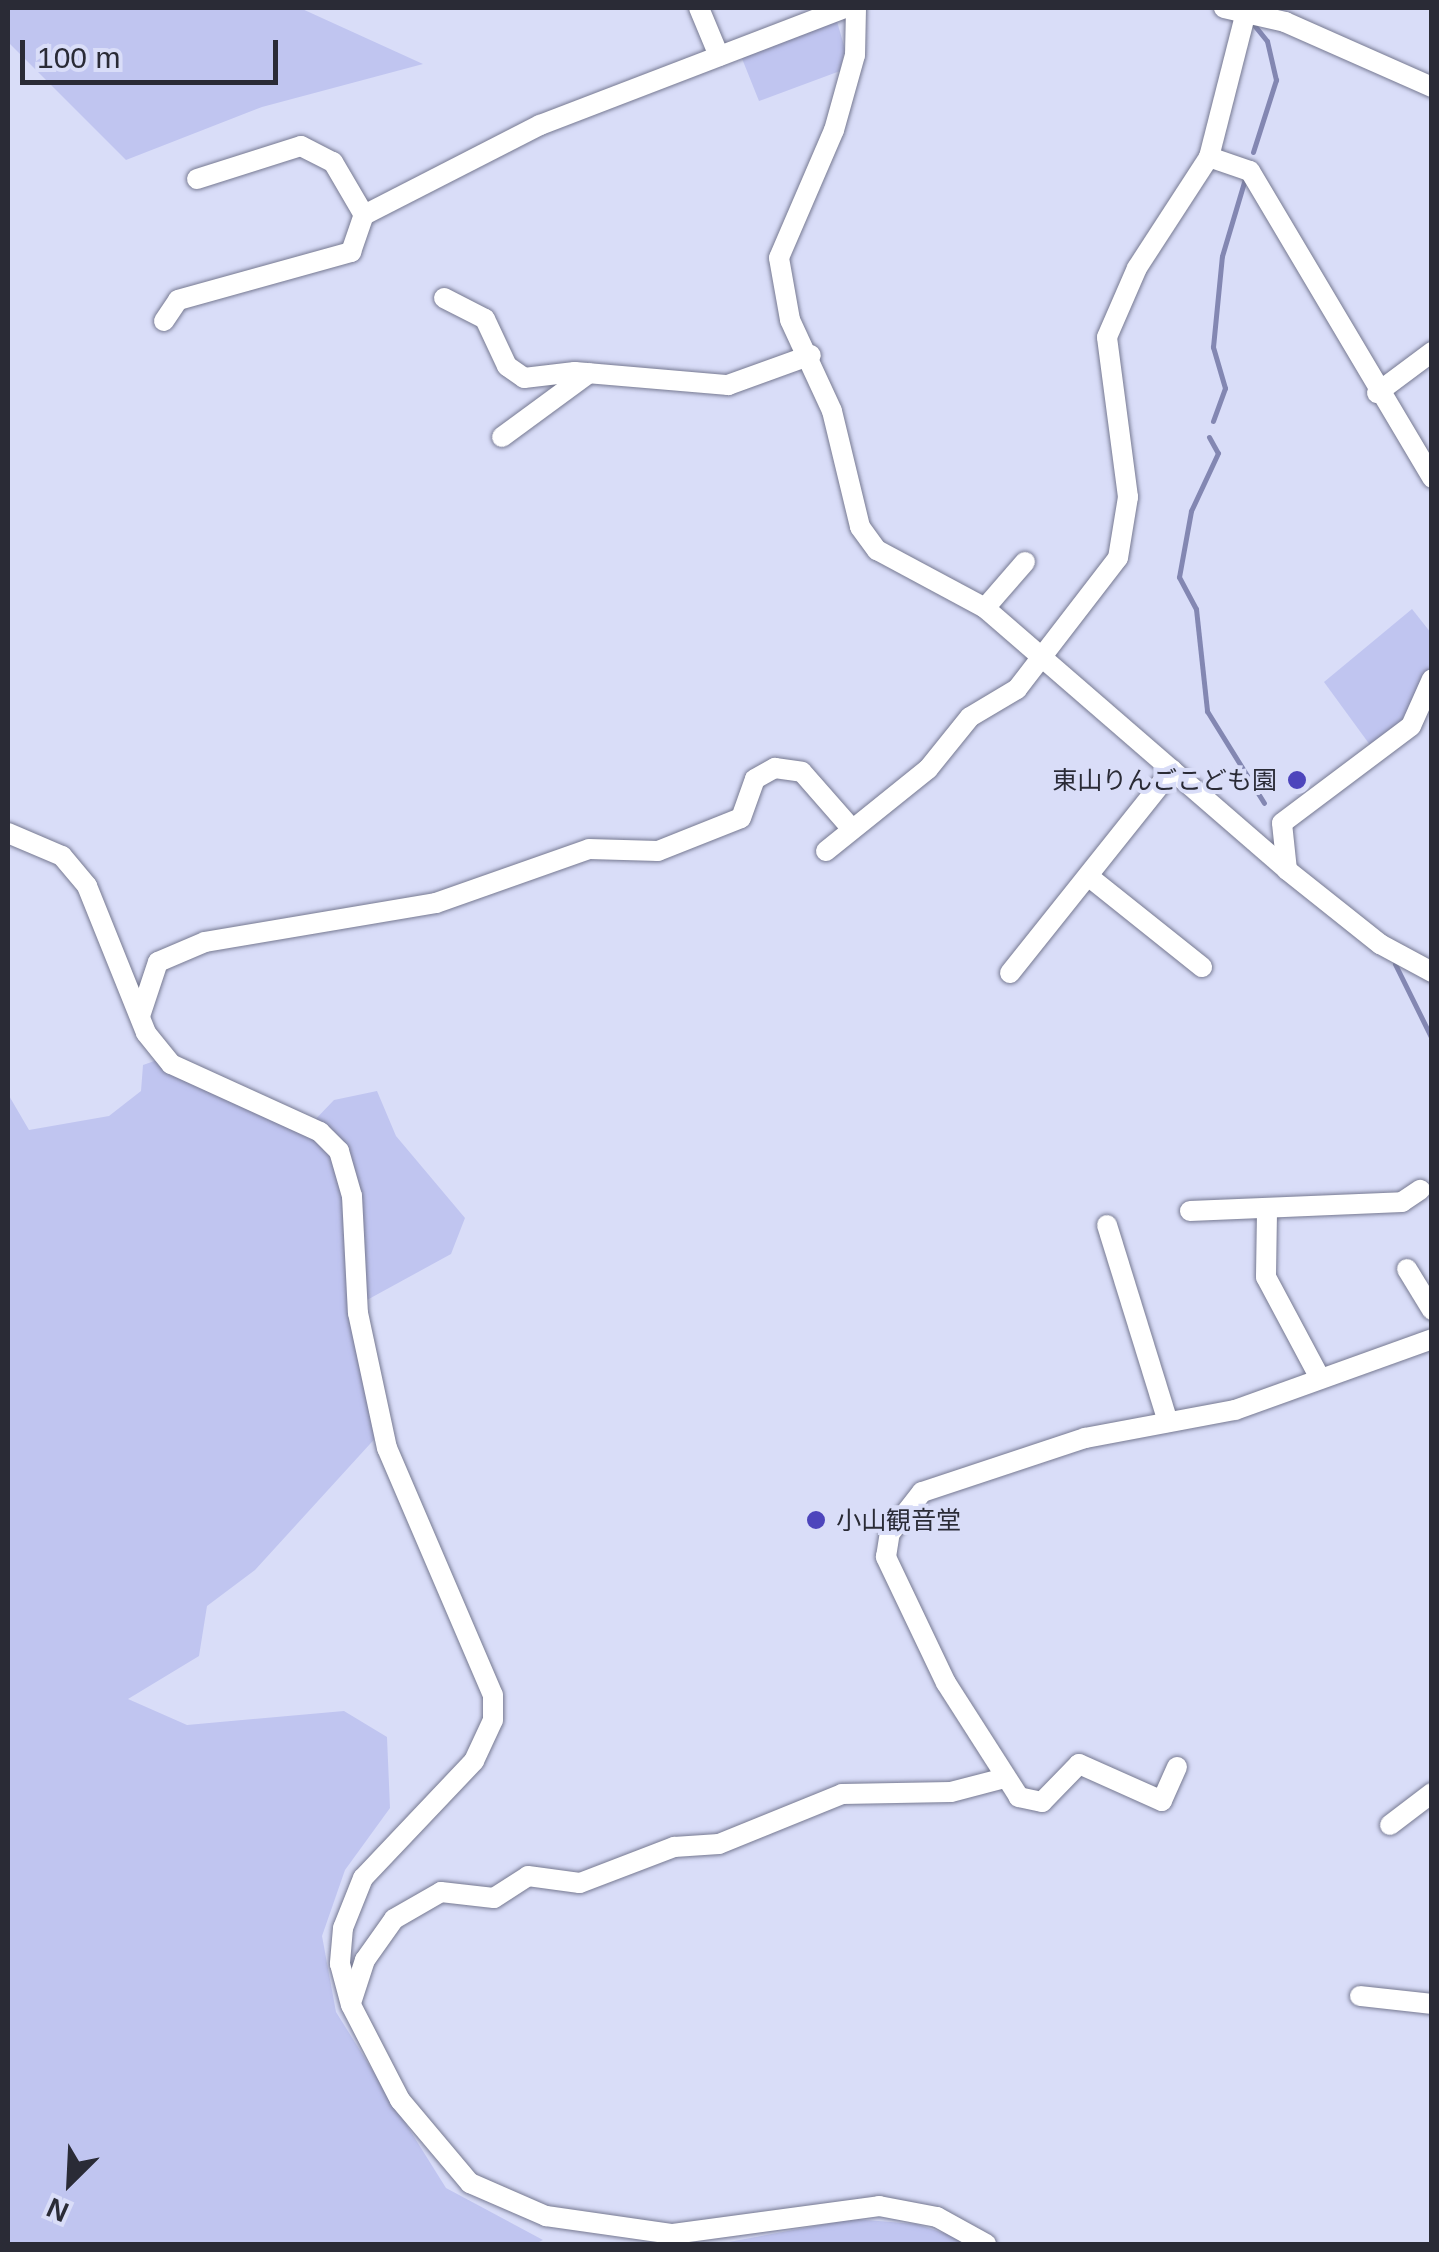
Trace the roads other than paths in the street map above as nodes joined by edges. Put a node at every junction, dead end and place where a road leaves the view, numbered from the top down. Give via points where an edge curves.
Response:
1 (699, 8) edge
2 (846, 8) edge
3 (856, 8) edge
4 (1224, 8) edge
5 (1245, 16) junction
6 (719, 56) junction
7 (1432, 87) edge
8 (1208, 157) junction
9 (197, 179) dead end
10 (364, 215) junction
11 (444, 298) dead end
12 (164, 322) dead end
13 (1432, 352) edge
14 (810, 355) junction
15 (589, 373) junction
16 (1377, 393) junction
17 (502, 437) dead end
18 (1432, 478) edge
19 (1025, 562) dead end
20 (985, 608) junction
21 (1045, 659) junction
22 (1432, 679) edge
23 (1172, 770) junction
24 (851, 828) junction
25 (8, 832) edge
26 (826, 851) dead end
27 (1286, 870) junction
28 (1088, 876) junction
29 (1202, 967) dead end
30 (1432, 972) edge
31 (1010, 973) dead end
32 (140, 1016) junction
33 (1420, 1190) dead end
34 (1190, 1211) dead end
35 (1267, 1212) junction
36 (1107, 1225) dead end
37 (1408, 1268) dead end
38 (1432, 1310) edge
39 (1432, 1339) edge
40 (1320, 1378) junction
41 (1168, 1422) junction
42 (1177, 1767) dead end
43 (1001, 1779) junction
44 (1432, 1793) edge
45 (1390, 1825) dead end
46 (1360, 1996) dead end
47 (1432, 2004) edge
48 (350, 2005) junction
49 (986, 2244) edge

1 - 6 street
2 - 6 street
3 - 14 street via 855,55 834,130 779,258 790,320
4 - 5 street
5 - 7 street via 1285,22
5 - 8 street
6 - 10 street via 540,125
8 - 16 street via 1250,171
8 - 21 street via 1138,268 1107,337 1126,524 1106,579
9 - 10 street via 301,146 333,162
10 - 12 street via 351,252 178,300
11 - 15 street via 486,319 514,373
13 - 16 street
14 - 15 street via 728,385
14 - 20 street via 860,527 878,550
15 - 17 street
16 - 18 street
19 - 20 street
20 - 21 street
21 - 23 street
21 - 24 street via 1016,688 970,716 928,770
22 - 27 street via 1411,726 1282,823
23 - 27 street
23 - 28 street
24 - 26 street
24 - 32 street via 802,772 774,768 755,779 741,818 658,852 589,849 436,904 205,942 158,962
25 - 32 street via 62,856 88,886
27 - 30 street via 1380,944
28 - 29 street
28 - 31 street
32 - 48 street via 171,1064 320,1132 339,1151 352,1196 358,1314 386,1448 492,1694 493,1720 474,1760 363,1878 344,1928 340,1964
33 - 35 street via 1402,1202
34 - 35 street
35 - 40 street via 1266,1277
36 - 41 street
37 - 38 street
39 - 40 street
40 - 41 street via 1235,1410
41 - 43 street via 1086,1438 922,1492 890,1533 886,1557
42 - 43 street via 1162,1801 1079,1764 1042,1802 1019,1797
43 - 48 street via 952,1792 842,1794 719,1844 674,1848 580,1883 528,1876 494,1898 442,1892 394,1919 365,1960
44 - 45 street
46 - 47 street
48 - 49 street via 434,2148 470,2183 510,2203 546,2216 673,2234 906,2208

